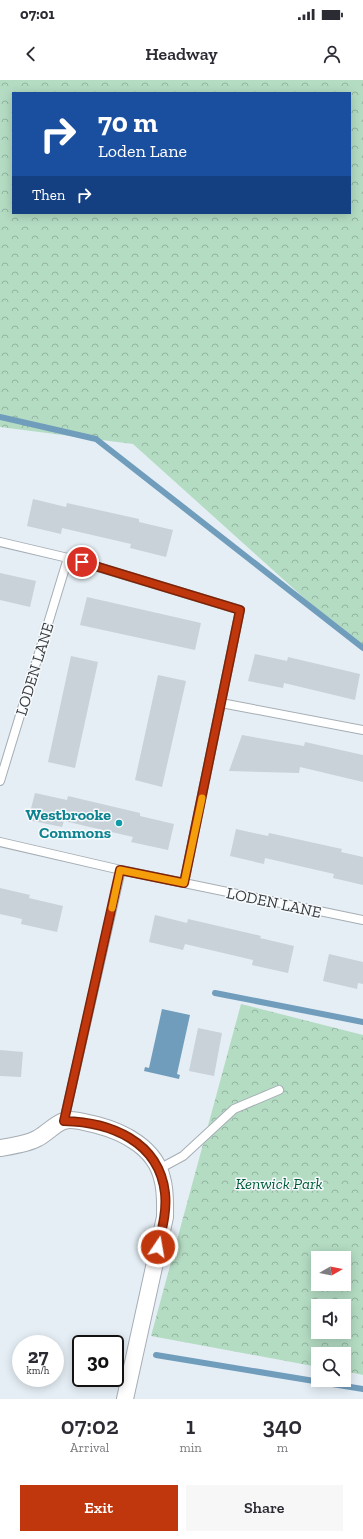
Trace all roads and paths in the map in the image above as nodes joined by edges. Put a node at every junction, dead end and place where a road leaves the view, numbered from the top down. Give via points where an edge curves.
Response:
1 (0, 542) edge
2 (68, 558) junction
3 (221, 703) junction
4 (363, 730) edge
5 (0, 781) edge
6 (0, 842) edge
7 (120, 870) junction
8 (184, 883) junction
9 (363, 920) edge
10 (279, 1090) dead end
11 (64, 1121) junction
12 (0, 1148) edge
13 (159, 1169) junction
14 (126, 1399) edge

1 - 2 lane
2 - 3 lane via 240,610
2 - 5 lane, LODEN LANE
3 - 4 lane
3 - 8 lane
6 - 7 lane, LODEN LANE
7 - 8 lane, LODEN LANE
7 - 11 lane
8 - 9 lane, LODEN LANE
10 - 13 lane via 234,1109 183,1156
11 - 12 street via 37,1139
11 - 13 street via 80,1121 122,1133 139,1144 154,1159
13 - 14 street via 165,1194 165,1217

